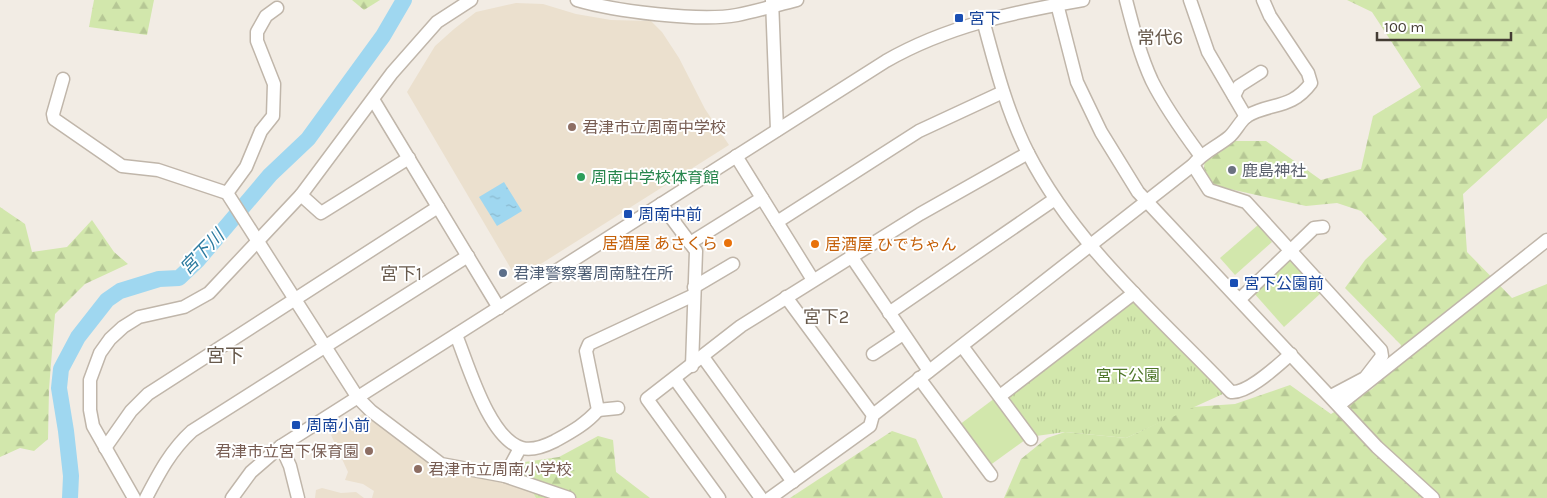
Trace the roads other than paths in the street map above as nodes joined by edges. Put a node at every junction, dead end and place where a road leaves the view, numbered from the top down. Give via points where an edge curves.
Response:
1 (471, 0) edge
2 (577, 0) edge
3 (797, 0) edge
4 (1084, 0) edge
5 (1126, 0) edge
6 (1190, 0) edge
7 (1263, 0) edge
8 (1056, 2) edge
9 (772, 3) edge
10 (277, 8) dead end
11 (982, 20) junction
12 (1261, 72) dead end
13 (63, 79) dead end
14 (1003, 92) junction
15 (1234, 96) junction
16 (374, 101) junction
17 (1246, 117) junction
18 (777, 130) junction
19 (1028, 153) junction
20 (736, 156) junction
21 (409, 158) junction
22 (1196, 160) junction
23 (301, 195) junction
24 (229, 196) junction
25 (762, 198) junction
26 (1055, 199) junction
27 (1146, 202) junction
28 (661, 204) junction
29 (438, 207) junction
30 (777, 222) junction
31 (1324, 228) dead end
32 (1547, 240) edge
33 (257, 241) junction
34 (690, 243) junction
35 (1089, 245) junction
36 (1290, 252) junction
37 (468, 256) junction
38 (851, 256) junction
39 (733, 264) dead end
40 (813, 280) junction
41 (694, 291) junction
42 (1134, 292) junction
43 (786, 297) junction
44 (1240, 298) junction
45 (293, 299) junction
46 (499, 308) junction
47 (889, 313) junction
48 (904, 334) junction
49 (456, 335) junction
50 (324, 346) junction
51 (962, 346) junction
52 (873, 354) dead end
53 (1291, 354) junction
54 (703, 357) junction
55 (692, 366) junction
56 (924, 374) junction
57 (675, 379) junction
58 (1000, 396) junction
59 (358, 398) junction
60 (1335, 401) junction
61 (618, 408) dead end
62 (598, 410) junction
63 (873, 415) junction
64 (1031, 439) dead end
65 (281, 446) junction
66 (106, 448) junction
67 (520, 448) junction
68 (992, 475) dead end
69 (505, 476) junction
70 (793, 482) junction
71 (134, 498) edge
72 (146, 498) edge
73 (232, 498) edge
74 (298, 498) edge
75 (569, 498) edge
76 (719, 498) edge
77 (762, 498) edge
78 (770, 498) edge
79 (1433, 498) edge

1 - 16 street via 437,22 392,73
2 - 9 street via 609,7 708,16 736,15
3 - 9 street
4 - 8 street
5 - 22 street via 1152,81
6 - 15 street via 1208,52
7 - 17 street via 1311,83 1303,93 1283,105
8 - 11 street
8 - 27 street via 1073,69 1088,105 1117,159
9 - 18 street
10 - 24 street via 266,16 257,32 257,41 274,84 272,116
11 - 14 street
11 - 18 street via 903,51
12 - 15 street via 1239,86
13 - 24 street via 53,114 64,128 122,166 158,170
14 - 19 street
14 - 30 street via 919,131
15 - 17 street
16 - 21 street
16 - 23 street
17 - 22 street via 1230,136
18 - 20 street
19 - 26 street
19 - 38 street
20 - 25 street
20 - 28 street
21 - 23 street via 321,213
21 - 29 street
22 - 27 street
22 - 36 street via 1206,188 1244,200
23 - 33 street
24 - 33 street
25 - 30 street
25 - 34 street
26 - 35 street
26 - 47 street
27 - 35 street
27 - 44 street
28 - 34 street
28 - 46 street
29 - 37 street
29 - 45 street
30 - 40 street
31 - 36 street via 1314,228
32 - 60 street
33 - 45 street
33 - 66 street via 209,293 184,307 139,317 110,339 94,367 89,396 93,426
34 - 41 street via 696,252
35 - 42 street
35 - 51 street
36 - 44 street
36 - 60 street via 1382,353 1365,378
37 - 46 street
37 - 50 street
38 - 40 street
38 - 47 street
39 - 41 street
40 - 43 street
41 - 55 street
41 - 62 street via 587,346
42 - 53 street via 1231,392 1240,392
42 - 58 street
43 - 54 street via 740,326
43 - 63 street
44 - 53 street
45 - 50 street
45 - 66 street via 148,394 127,416
46 - 49 street
47 - 48 street
48 - 52 street
48 - 56 street
49 - 59 street
49 - 67 street via 490,416 499,431
50 - 59 street
50 - 72 street via 192,431 172,453
51 - 56 street
51 - 58 street
53 - 60 street
54 - 55 street
54 - 70 street
55 - 57 street
56 - 63 street
56 - 68 street
57 - 76 street via 647,399
57 - 77 street
58 - 64 street
59 - 65 street
59 - 69 street via 371,412 441,464
60 - 79 street via 1377,447
61 - 62 street
62 - 67 street via 580,427 544,447
63 - 70 street via 870,426
65 - 73 street via 251,472
65 - 74 street
66 - 71 street
67 - 69 street
69 - 75 street
70 - 78 street

